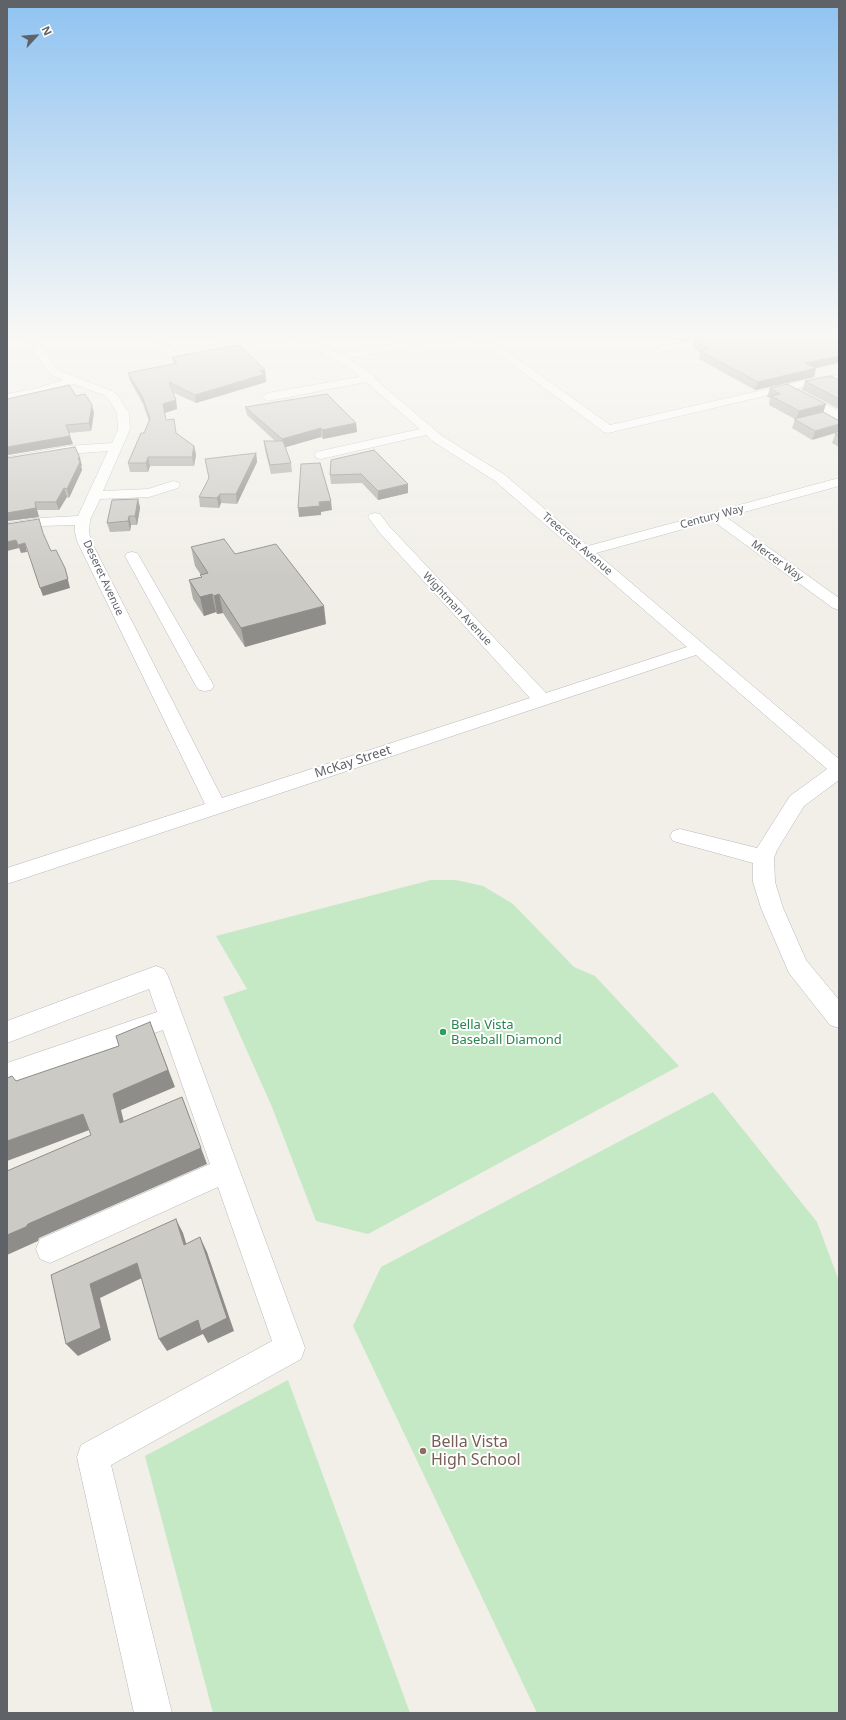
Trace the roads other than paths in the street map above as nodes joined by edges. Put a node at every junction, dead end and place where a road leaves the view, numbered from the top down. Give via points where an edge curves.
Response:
1 (123, 417) edge
2 (414, 417) edge
3 (592, 417) edge
4 (660, 417) edge
5 (429, 431) junction
6 (116, 447) junction
7 (321, 455) dead end
8 (7, 461) edge
9 (839, 482) edge
10 (173, 485) dead end
11 (94, 495) junction
12 (715, 516) junction
13 (374, 517) dead end
14 (83, 520) junction
15 (7, 528) edge
16 (586, 551) junction
17 (132, 556) dead end
18 (839, 605) edge
19 (699, 649) junction
20 (205, 686) dead end
21 (542, 700) junction
22 (839, 770) edge
23 (217, 806) junction
24 (680, 836) dead end
25 (764, 858) junction
26 (7, 876) edge
27 (171, 1017) junction
28 (839, 1018) edge
29 (7, 1032) edge
30 (7, 1074) edge
31 (226, 1170) junction
32 (50, 1249) dead end
33 (153, 1713) edge

1 - 6 street, Deseret Avenue via 124,428
2 - 5 street, Treecrest Avenue
3 - 4 street via 608,429
5 - 7 street
5 - 16 street, Treecrest Avenue via 454,450 494,473
6 - 8 street via 68,450
6 - 11 street, Deseret Avenue
9 - 12 street, Century Way
10 - 11 street via 149,493
11 - 14 street, Deseret Avenue
12 - 16 street, Century Way
12 - 18 street, Mercer Way
13 - 21 street, Wightman Avenue
14 - 15 street via 40,522
14 - 23 street, Deseret Avenue via 84,541
16 - 19 street, Treecrest Avenue
17 - 20 street
19 - 21 street, McKay Street
19 - 22 street, Treecrest Avenue
21 - 23 street, McKay Street
22 - 25 street via 797,800
23 - 26 street, McKay Street
24 - 25 street
25 - 28 street via 764,882 772,908 797,966
27 - 29 street via 156,976
27 - 30 street
27 - 31 street
31 - 32 street
31 - 33 street via 290,1348 93,1457

